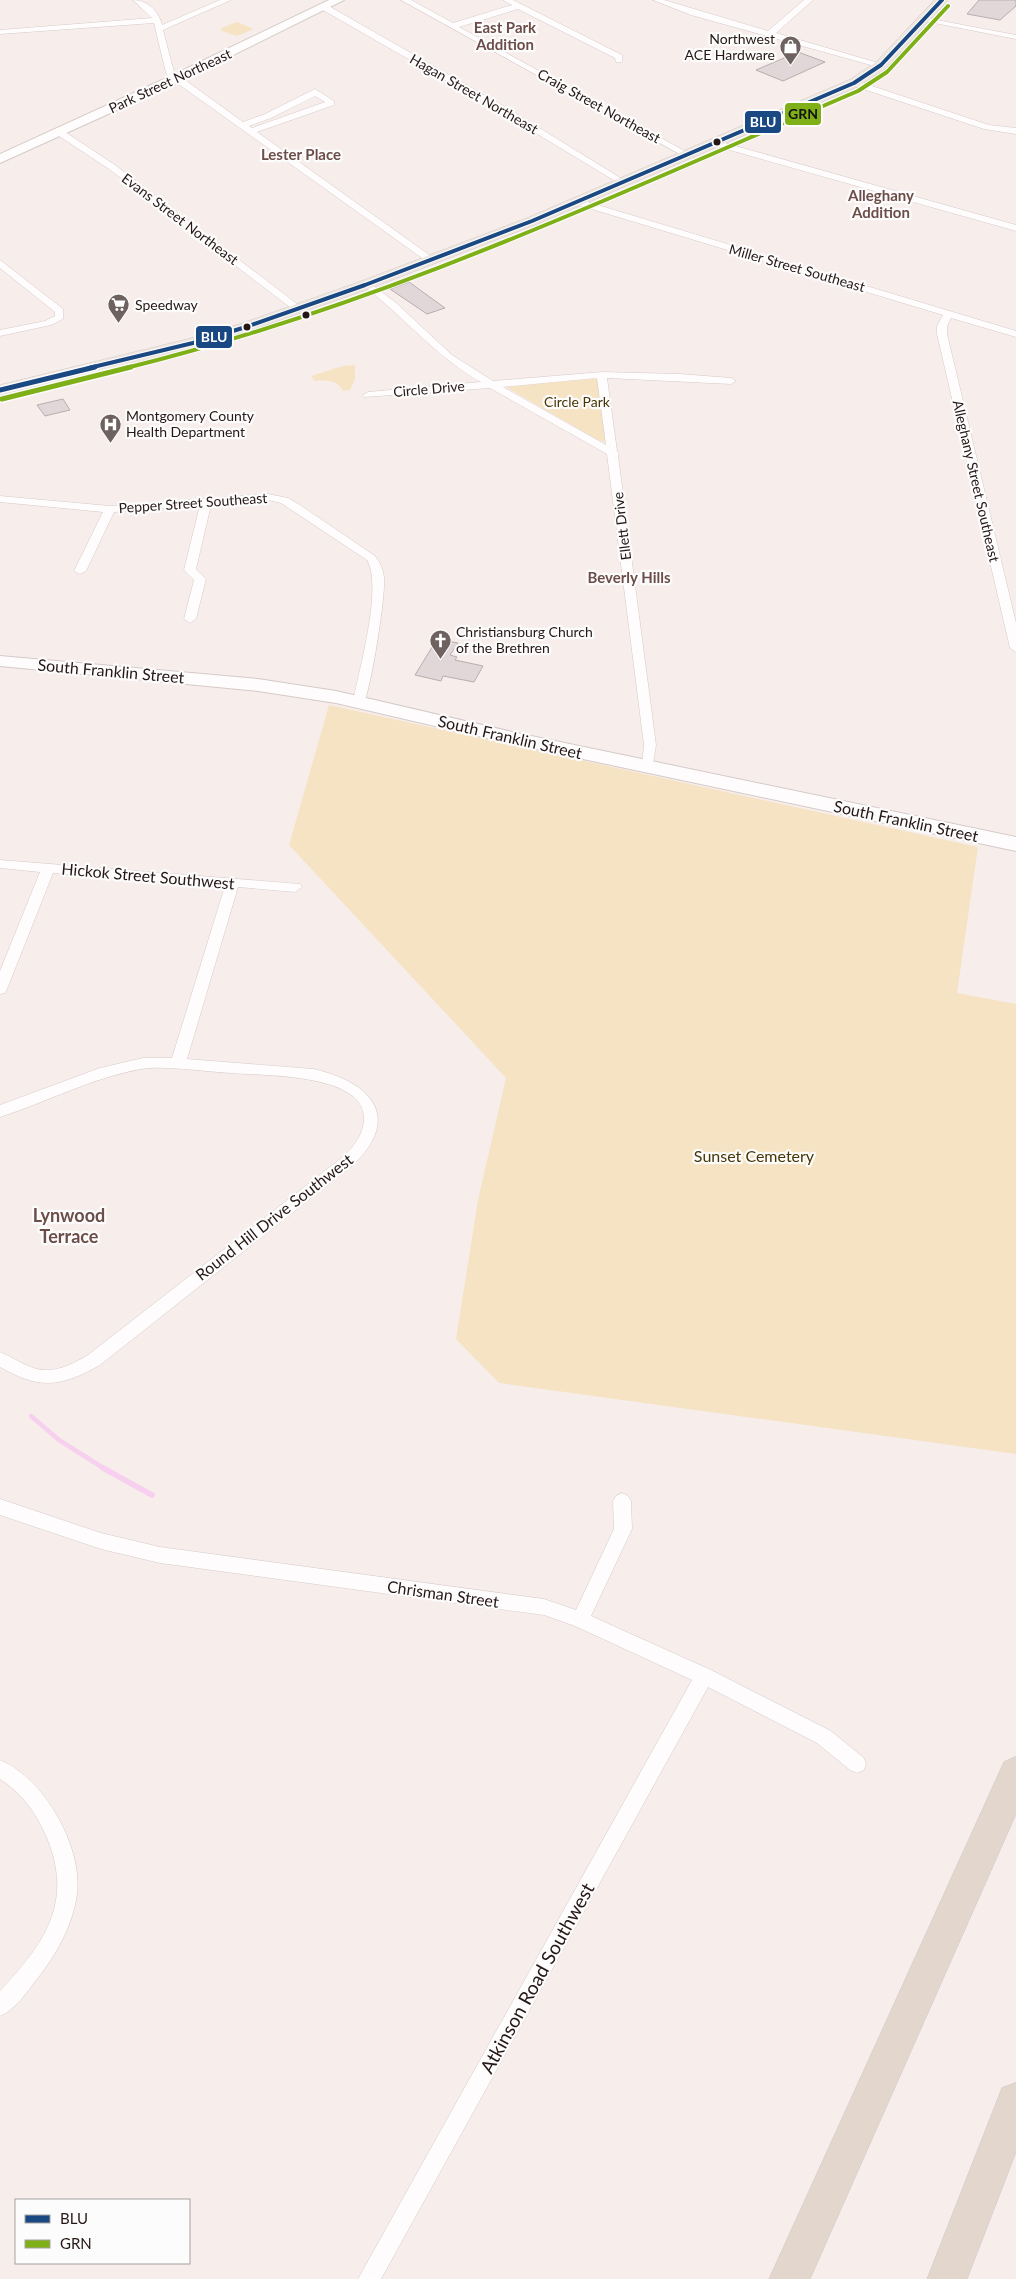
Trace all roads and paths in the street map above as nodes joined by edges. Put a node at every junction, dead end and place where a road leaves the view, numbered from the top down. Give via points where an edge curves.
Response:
1 (137, 0) edge
2 (227, 0) edge
3 (338, 0) edge
4 (405, 0) edge
5 (507, 0) edge
6 (657, 0) edge
7 (809, 0) edge
8 (942, 0) edge
9 (518, 6) junction
10 (324, 7) junction
11 (924, 19) junction
12 (158, 24) junction
13 (453, 26) junction
14 (0, 32) edge
15 (770, 34) junction
16 (1016, 37) edge
17 (619, 60) dead end
18 (880, 64) junction
19 (177, 78) junction
20 (854, 83) junction
21 (1016, 122) edge
22 (244, 125) junction
23 (1016, 130) edge
24 (252, 131) junction
25 (1006, 131) junction
26 (59, 132) junction
27 (1016, 136) edge
28 (716, 143) junction
29 (688, 155) junction
30 (0, 159) edge
31 (623, 182) junction
32 (578, 202) junction
33 (1016, 228) edge
34 (432, 261) junction
35 (0, 263) edge
36 (367, 284) junction
37 (298, 309) junction
38 (948, 314) junction
39 (0, 333) edge
40 (1016, 334) edge
41 (602, 375) junction
42 (731, 381) dead end
43 (491, 383) junction
44 (0, 390) edge
45 (368, 395) dead end
46 (614, 454) junction
47 (1, 501) edge
48 (206, 502) junction
49 (110, 509) junction
50 (80, 571) dead end
51 (190, 619) dead end
52 (1014, 628) edge
53 (1016, 648) edge
54 (0, 660) edge
55 (359, 702) junction
56 (648, 767) junction
57 (1016, 844) edge
58 (0, 864) edge
59 (48, 868) junction
60 (232, 883) junction
61 (295, 887) dead end
62 (0, 989) edge
63 (178, 1064) junction
64 (0, 1112) edge
65 (0, 1359) edge
66 (622, 1501) dead end
67 (0, 1507) edge
68 (580, 1620) junction
69 (704, 1676) junction
70 (857, 1764) dead end
71 (0, 1769) edge
72 (1016, 1774) edge
73 (0, 2006) edge
74 (1016, 2102) edge
75 (369, 2279) edge
76 (789, 2279) edge
77 (947, 2279) edge

1 - 12 street via 154,14
2 - 12 street
3 - 10 main road, Park Street Northeast
4 - 13 street, Craig Street Northeast
5 - 9 street
6 - 15 street
7 - 15 street
8 - 11 main road
9 - 13 street
9 - 17 street via 619,57
10 - 19 main road, Park Street Northeast
10 - 31 street, Hagan Street Northeast
11 - 16 street
11 - 18 main road
12 - 14 street
12 - 19 street via 170,73
13 - 29 street, Craig Street Northeast
15 - 18 street
18 - 20 main road
19 - 22 street
19 - 26 main road, Park Street Northeast
20 - 25 street
20 - 28 main road
21 - 25 street
22 - 24 street
22 - 24 street via 315,92 331,103
23 - 25 street
24 - 34 street
25 - 27 street
26 - 30 main road, Park Street Northeast
26 - 37 street, Evans Street Northeast via 112,167
28 - 29 main road
28 - 33 street
29 - 31 main road
31 - 32 main road
32 - 34 main road
32 - 38 street, Miller Street Southeast
34 - 36 main road
35 - 39 street via 60,311 60,318
36 - 37 main road
36 - 43 street via 445,355
37 - 44 main road via 184,346
38 - 40 street, Miller Street Southeast
38 - 52 street, Alleghany Street Southeast via 942,334
41 - 42 street, Circle Drive
41 - 43 street, Circle Drive
41 - 46 street, Ellett Drive
43 - 45 street, Circle Drive
43 - 46 street
46 - 56 street, Ellett Drive via 650,745
47 - 49 street, Pepper Street Southeast
48 - 49 street, Pepper Street Southeast
48 - 51 street via 190,570 200,579
48 - 55 street, Pepper Street Southeast via 268,497 284,500 376,564 379,584
49 - 50 street
52 - 53 street, Alleghany Street Southeast
54 - 55 main road, South Franklin Street via 258,685
55 - 56 main road, South Franklin Street
56 - 57 main road, South Franklin Street
58 - 59 street, Hickok Street Southwest
59 - 60 street, Hickok Street Southwest
59 - 62 street
60 - 61 street, Hickok Street Southwest
60 - 63 street
63 - 64 street, Round Hill Drive Southwest via 143,1064 100,1074
63 - 65 street, Round Hill Drive Southwest via 332,1077 358,1092 368,1105 371,1121 367,1139 349,1160 94,1360 74,1372 54,1378 35,1377
66 - 68 street via 623,1529
67 - 68 street, Chrisman Street via 101,1541 160,1555 544,1607
68 - 69 street, Chrisman Street
69 - 70 street, Chrisman Street via 824,1737
69 - 75 street, Atkinson Road Southwest
71 - 73 street via 12,1775 38,1801 51,1824 68,1874 66,1904 53,1938 28,1976
72 - 76 highway
74 - 77 highway

